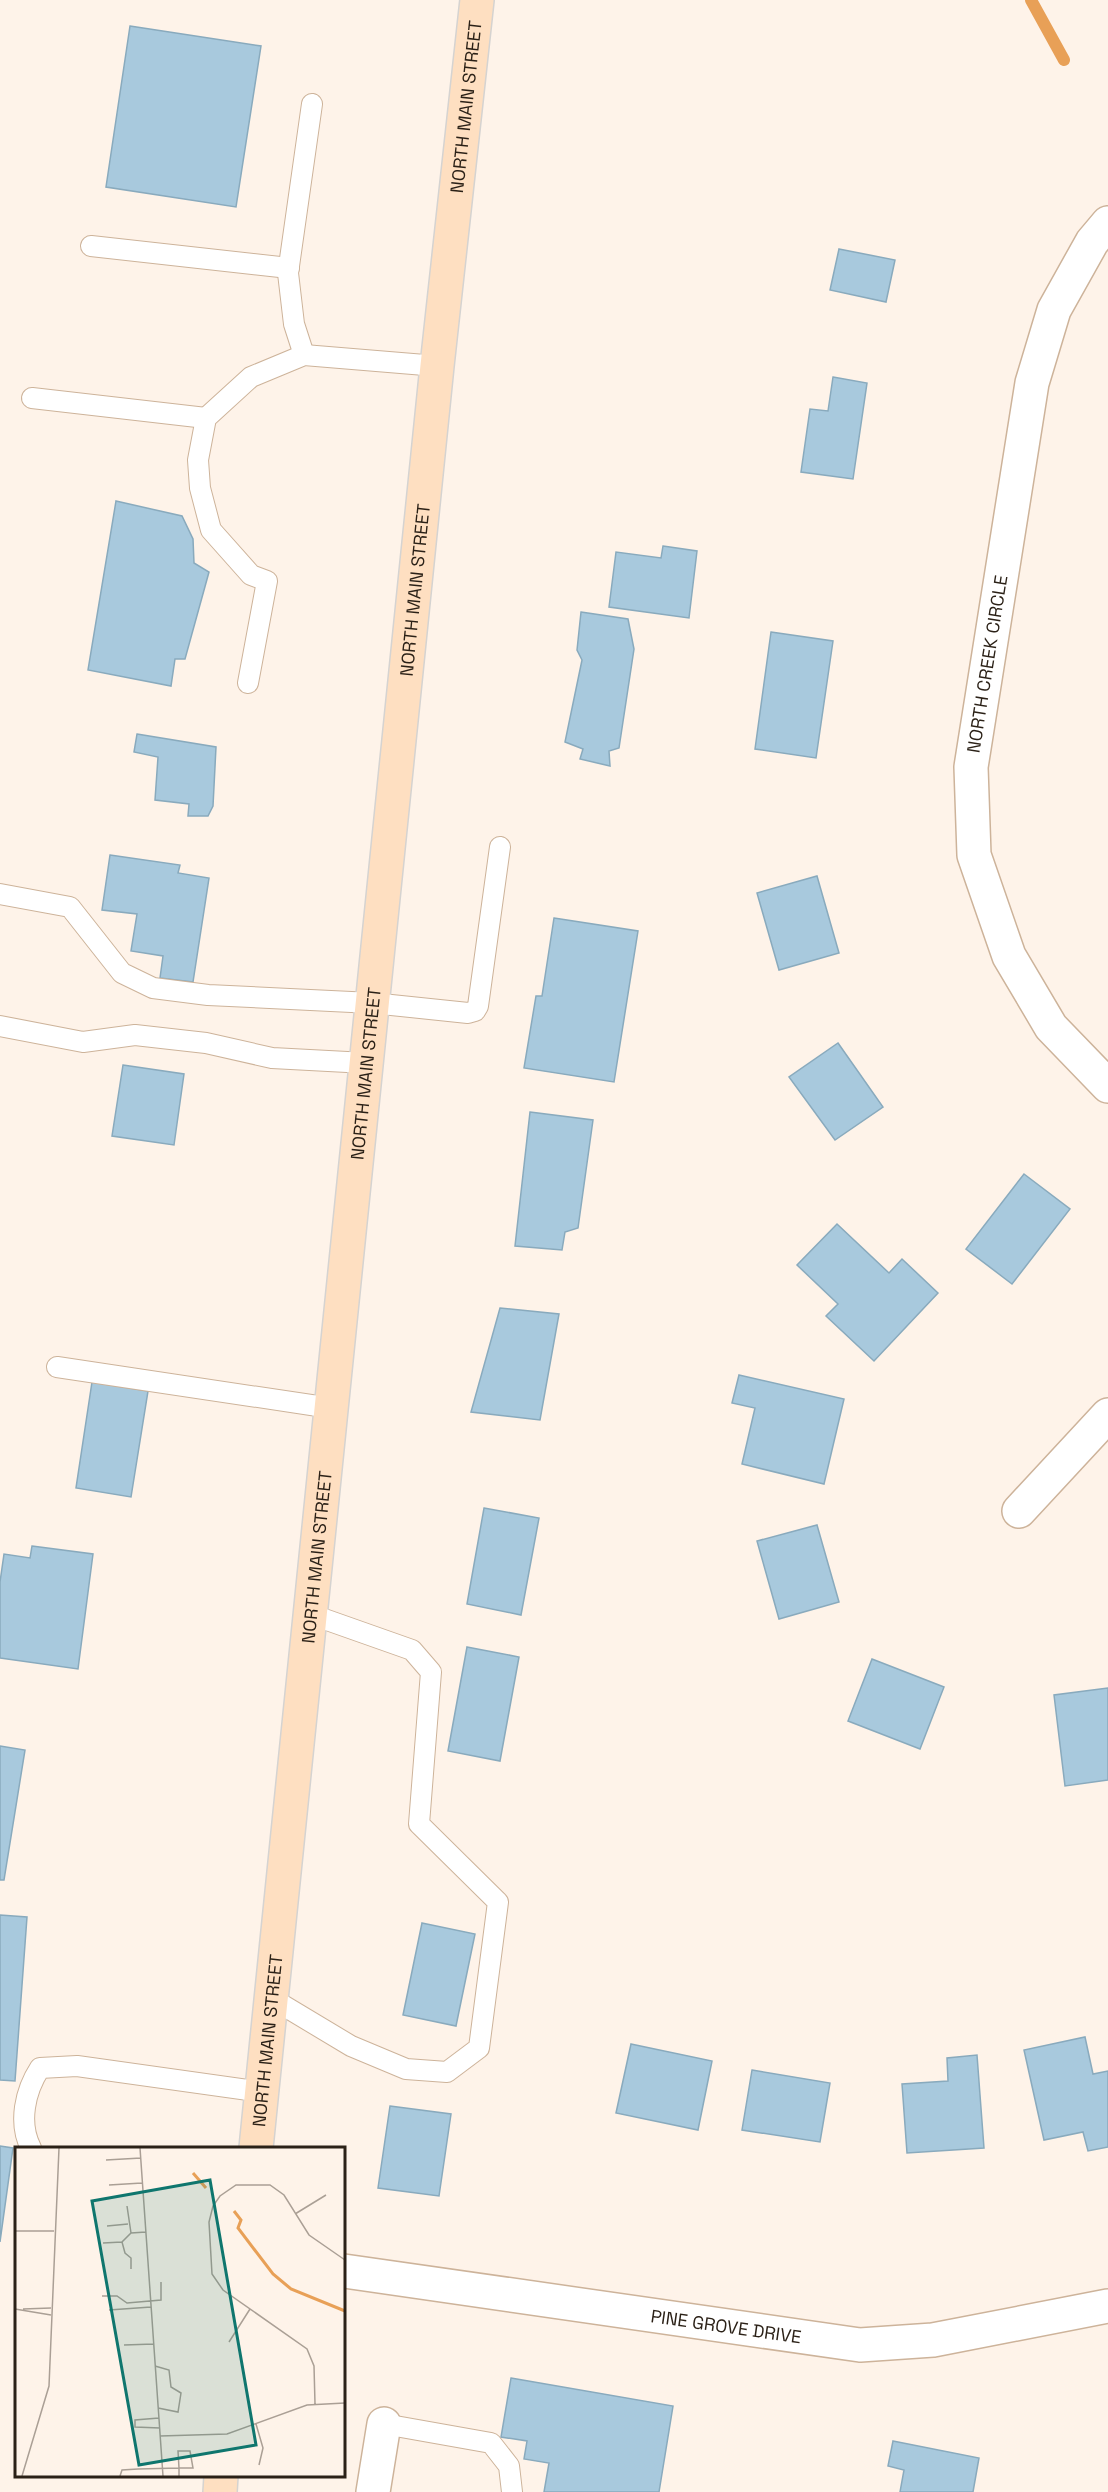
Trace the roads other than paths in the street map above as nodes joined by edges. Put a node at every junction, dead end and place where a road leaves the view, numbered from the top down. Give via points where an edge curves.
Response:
1 (477, 0) edge
2 (312, 104) dead end
3 (1108, 223) edge
4 (91, 246) dead end
5 (289, 268) junction
6 (304, 355) junction
7 (437, 366) junction
8 (32, 398) dead end
9 (206, 418) junction
10 (248, 683) dead end
11 (500, 847) dead end
12 (0, 894) edge
13 (372, 1003) junction
14 (0, 1026) edge
15 (366, 1063) junction
16 (1108, 1086) edge
17 (57, 1367) dead end
18 (331, 1408) junction
19 (1108, 1415) edge
20 (1019, 1511) dead end
21 (310, 1614) junction
22 (271, 1998) junction
23 (262, 2092) junction
24 (30, 2147) edge
25 (256, 2147) edge
26 (345, 2271) edge
27 (1108, 2306) edge
28 (384, 2424) joint
29 (222, 2477) edge
30 (220, 2492) edge
31 (374, 2492) edge
32 (512, 2492) edge

1 - 7 main road, NORTH MAIN STREET
2 - 5 lane
3 - 16 street, NORTH CREEK CIRCLE via 1092,242 1054,310 1032,383 971,767 974,855 1009,956 1051,1027
4 - 5 lane
5 - 6 lane via 294,324
6 - 7 lane
6 - 9 lane via 251,377
7 - 13 main road, NORTH MAIN STREET
8 - 9 lane
9 - 10 lane via 198,460 200,489 211,531 251,575 267,581
11 - 13 lane via 475,1011
12 - 13 lane via 70,907 122,973 153,988 208,995
13 - 15 main road, NORTH MAIN STREET
14 - 15 lane via 83,1042 135,1035 206,1043 272,1058
15 - 18 main road, NORTH MAIN STREET
17 - 18 lane
18 - 21 main road, NORTH MAIN STREET
19 - 20 street
21 - 22 main road, NORTH MAIN STREET
21 - 22 lane via 412,1650 431,1672 419,1824 498,1902 479,2048 447,2072 406,2068 351,2046
22 - 23 main road, NORTH MAIN STREET
23 - 24 lane via 77,2067 40,2068 30,2084 27,2100 23,2134
23 - 25 main road, NORTH MAIN STREET
26 - 27 street, PINE GROVE DRIVE via 860,2345 933,2340
28 - 31 street
28 - 32 lane via 491,2443 509,2466
29 - 30 main road

